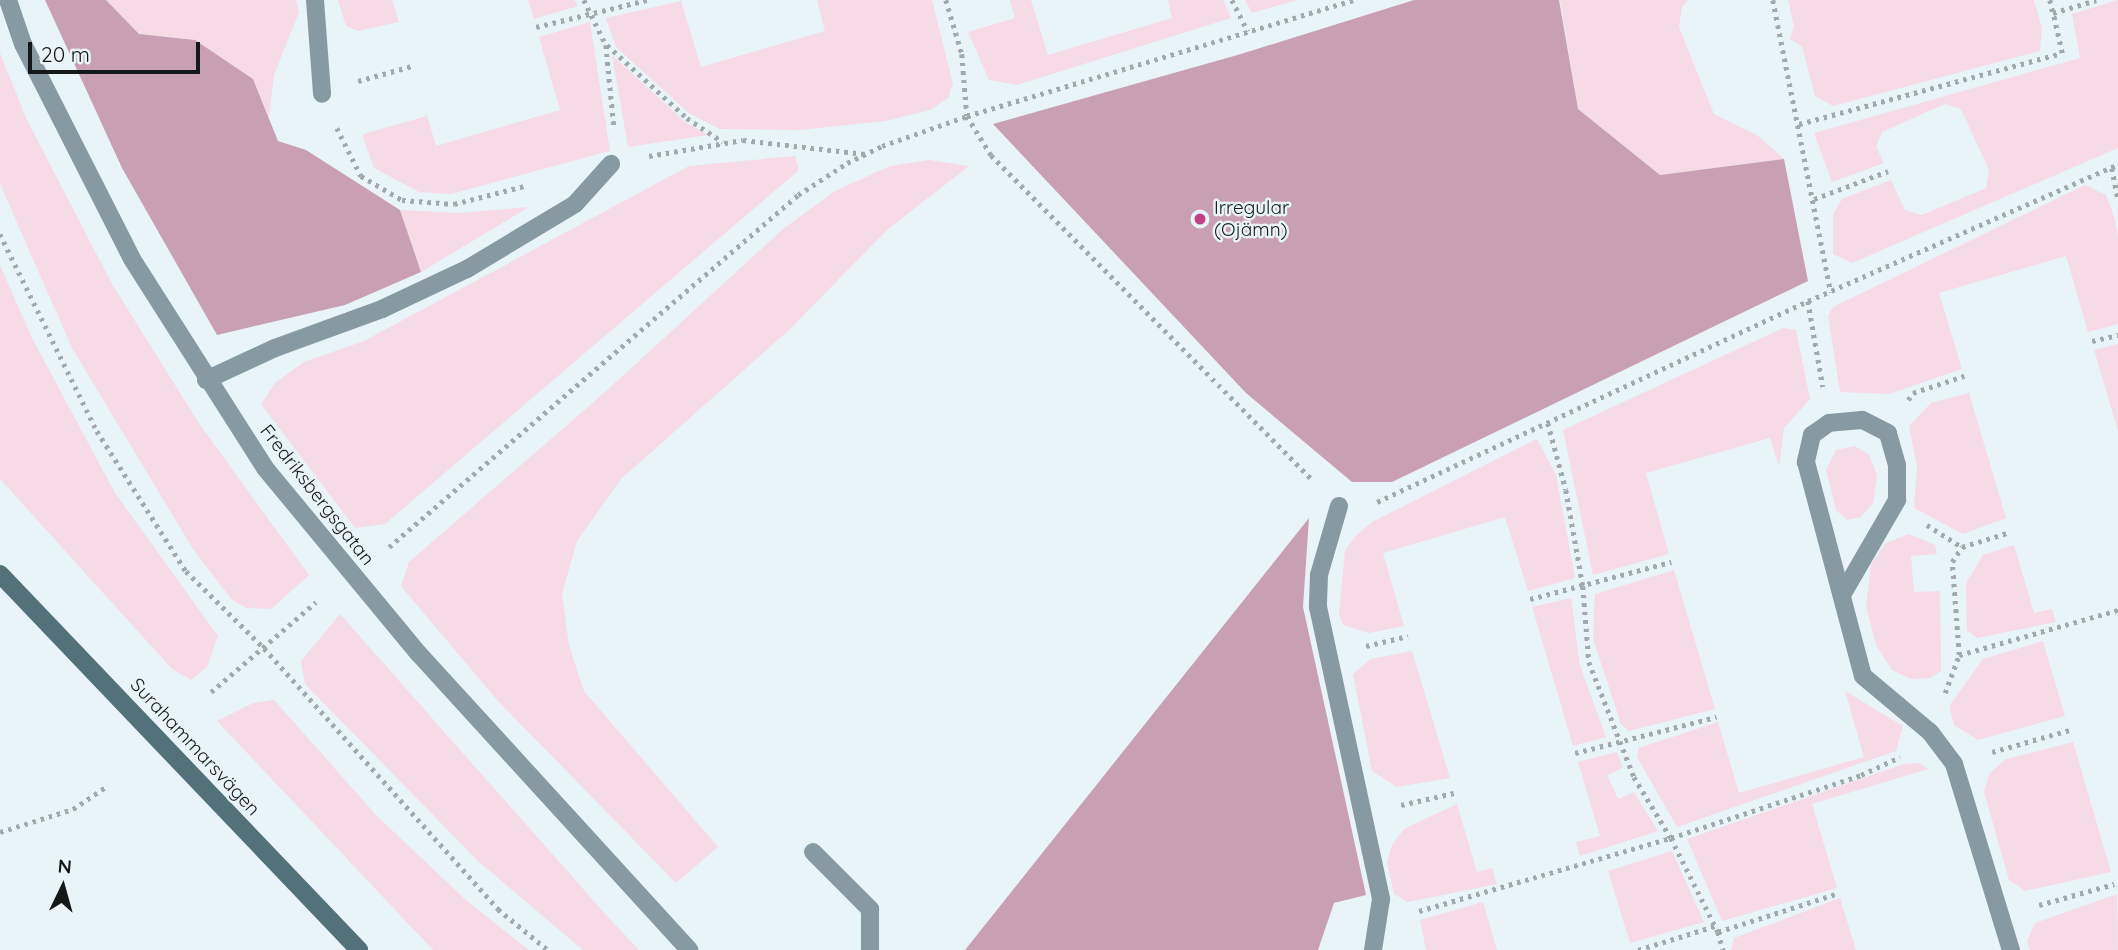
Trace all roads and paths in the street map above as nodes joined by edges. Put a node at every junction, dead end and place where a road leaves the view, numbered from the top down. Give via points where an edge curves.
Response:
1 (8, 0) edge
2 (314, 0) edge
3 (584, 0) edge
4 (647, 0) edge
5 (946, 0) edge
6 (1233, 0) edge
7 (1354, 0) edge
8 (1773, 0) edge
9 (2050, 0) edge
10 (2096, 0) edge
11 (591, 11) junction
12 (2053, 13) junction
13 (536, 27) dead end
14 (1248, 31) junction
15 (606, 45) junction
16 (412, 66) dead end
17 (323, 94) joint
18 (967, 116) junction
19 (1799, 124) junction
20 (616, 136) dead end
21 (723, 142) dead end
22 (611, 164) dead end
23 (2118, 164) edge
24 (2112, 168) junction
25 (1888, 171) dead end
26 (2118, 198) edge
27 (1814, 199) junction
28 (0, 234) edge
29 (1831, 292) junction
30 (1808, 301) junction
31 (2118, 335) edge
32 (2092, 341) dead end
33 (1964, 376) dead end
34 (206, 380) junction
35 (1829, 422) junction
36 (1548, 423) junction
37 (1888, 433) junction
38 (1339, 506) junction
39 (2010, 532) dead end
40 (390, 547) dead end
41 (1671, 562) dead end
42 (0, 574) edge
43 (1583, 586) junction
44 (1842, 595) junction
45 (1530, 599) dead end
46 (316, 602) dead end
47 (2118, 610) edge
48 (264, 648) junction
49 (1959, 655) junction
50 (211, 692) dead end
51 (1716, 717) dead end
52 (2069, 730) dead end
53 (1930, 732) junction
54 (1619, 742) junction
55 (1575, 753) dead end
56 (1954, 764) junction
57 (107, 786) dead end
58 (1454, 793) dead end
59 (1363, 813) junction
60 (0, 832) edge
61 (1671, 838) junction
62 (813, 852) dead end
63 (2114, 884) dead end
64 (1839, 893) dead end
65 (2001, 915) junction
66 (1411, 919) dead end
67 (1716, 926) junction
68 (1718, 932) junction
69 (359, 950) edge
70 (548, 950) edge
71 (689, 950) edge
72 (870, 950) edge
73 (1373, 950) edge
74 (1638, 950) edge
75 (1723, 950) edge
76 (2011, 950) edge

1 - 34 street, Fredriksbergsgatan via 23,44 132,259
2 - 17 street
3 - 11 path
4 - 11 path
5 - 18 path via 962,54
6 - 14 path
7 - 14 path
8 - 19 path
9 - 12 path
10 - 12 path
11 - 13 path
11 - 15 path
12 - 19 path via 2063,53
14 - 18 path
15 - 20 path
15 - 21 path via 687,118
16 - 17 path
18 - 38 path via 991,155
18 - 40 path via 882,146 797,195
19 - 27 path
22 - 34 street via 575,204 467,269 382,309 275,348
23 - 24 path
24 - 26 path
24 - 29 path
25 - 27 path
27 - 29 path
28 - 48 path via 97,431 186,571
29 - 30 path
30 - 35 path
30 - 36 path
31 - 32 path
33 - 37 path via 1913,393
34 - 71 street, Fredriksbergsgatan via 265,468 419,654
35 - 37 street via 1862,420
35 - 44 street via 1812,435 1806,462
36 - 38 path via 1381,501
36 - 43 path
37 - 44 street via 1897,465 1897,500
38 - 59 street via 1319,575 1318,607
39 - 49 path via 1962,547 1952,562
41 - 43 path
42 - 69 main road, Surahammarsvägen
43 - 45 path
43 - 54 path via 1589,662
44 - 53 street via 1863,676
46 - 48 path
47 - 49 path
48 - 50 path
48 - 70 path via 498,909
49 - 53 path
51 - 54 path
52 - 56 path
53 - 56 street
53 - 61 path via 1921,747 1861,775
54 - 55 path
54 - 61 path
56 - 65 street
57 - 60 path via 73,809
58 - 59 path
59 - 73 street via 1381,899
61 - 66 path via 1419,911
61 - 67 path
62 - 72 street via 870,909
63 - 65 path
64 - 68 path
65 - 76 street
67 - 68 path
67 - 74 path
68 - 75 path

